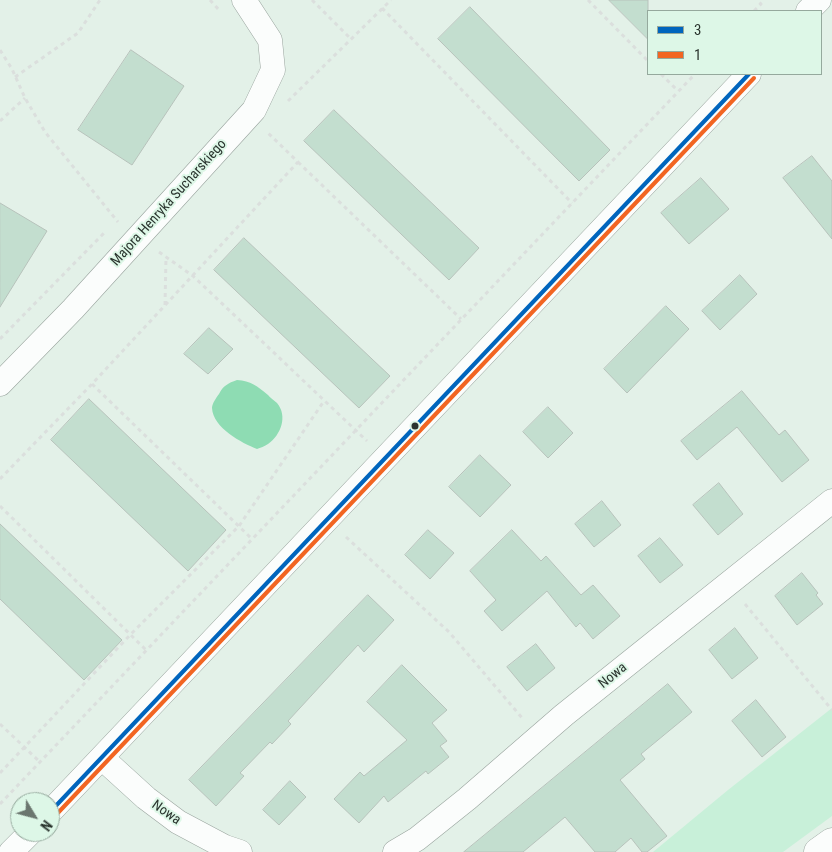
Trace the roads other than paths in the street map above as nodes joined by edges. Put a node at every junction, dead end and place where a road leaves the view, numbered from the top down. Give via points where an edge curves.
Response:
1 (244, 0) edge
2 (819, 0) edge
3 (824, 0) edge
4 (832, 5) edge
5 (809, 10) edge
6 (748, 75) edge
7 (0, 384) edge
8 (832, 501) edge
9 (102, 758) junction
10 (60, 802) edge
11 (21, 842) edge
12 (832, 842) edge
13 (11, 852) edge
14 (240, 852) edge
15 (395, 852) edge
16 (818, 852) edge

1 - 7 street, Majora Henryka Sucharskiego via 270,40 273,70 254,110 139,238
2 - 5 street
3 - 4 street
6 - 9 street
8 - 15 street, Nowa via 538,737 467,799 417,839
9 - 10 street
9 - 14 street, Nowa via 178,822
11 - 13 street
12 - 16 main road

